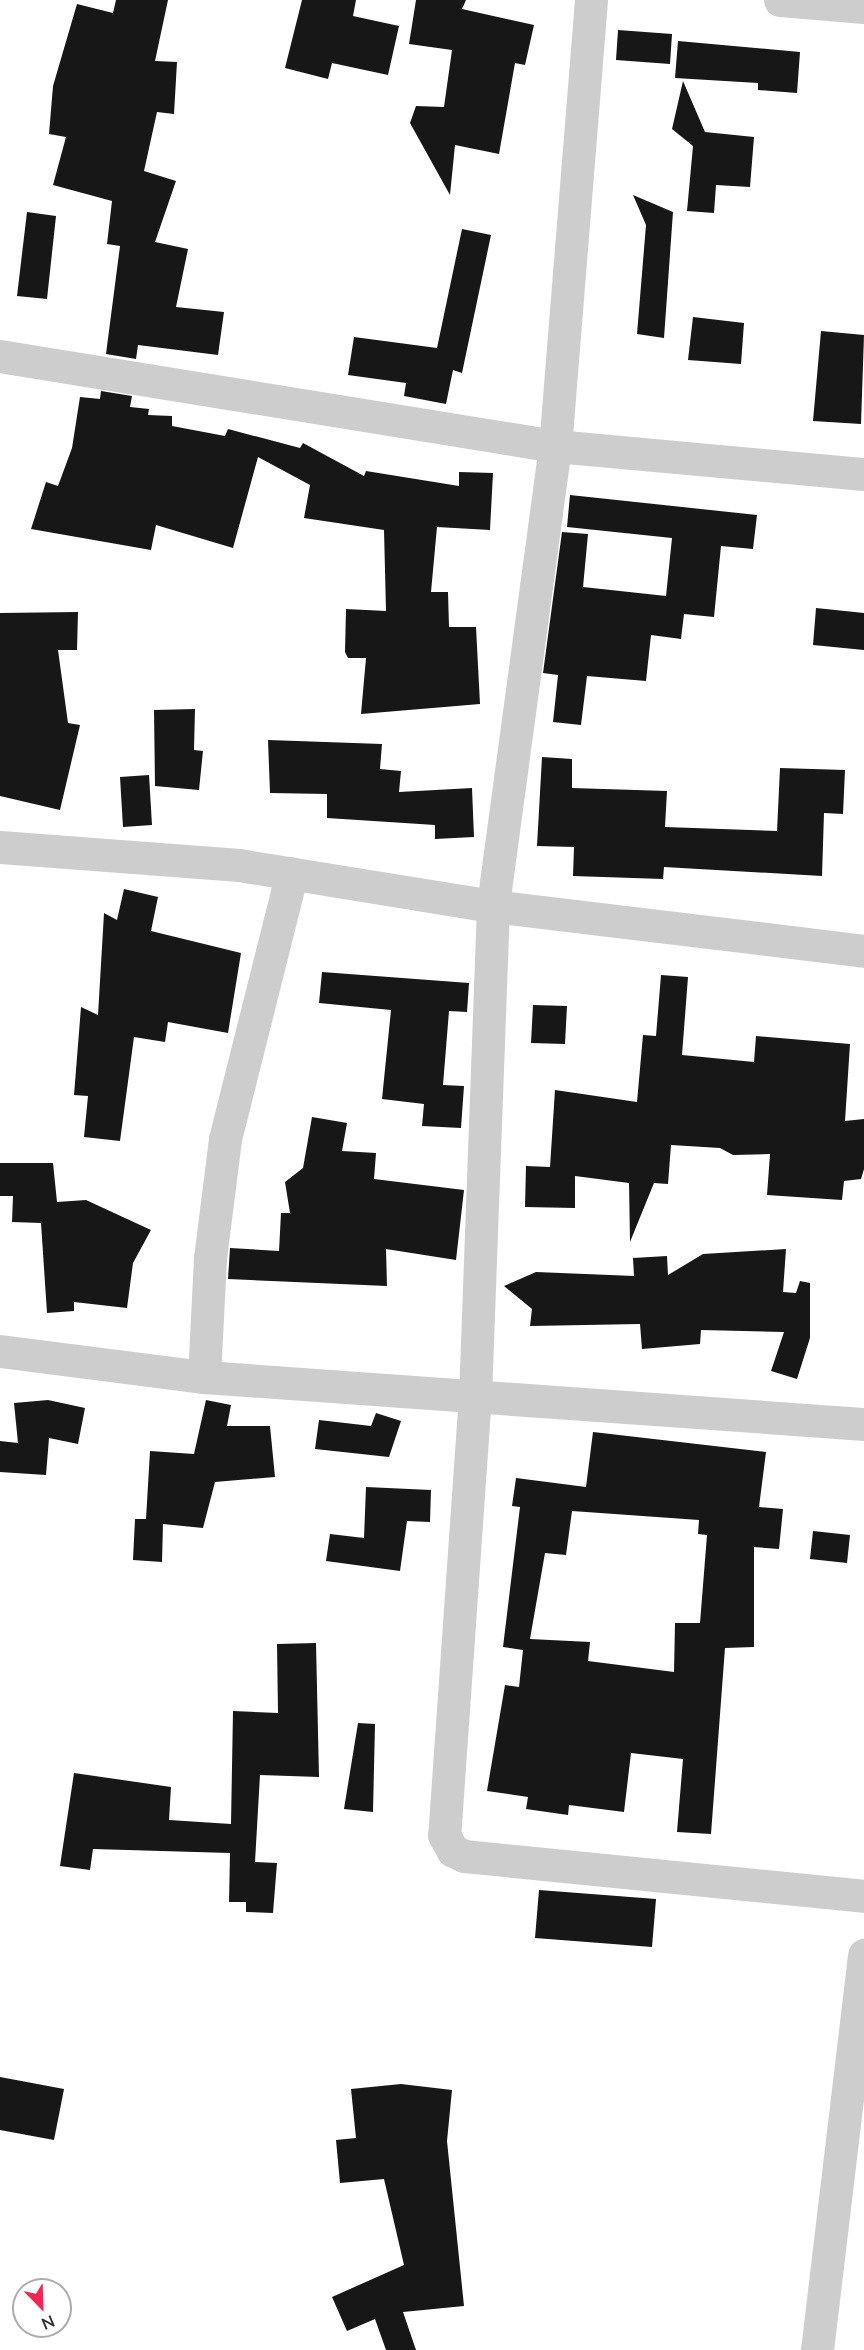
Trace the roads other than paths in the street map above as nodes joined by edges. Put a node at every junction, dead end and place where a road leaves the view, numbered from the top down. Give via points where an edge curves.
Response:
1 (591, 0) edge
2 (780, 0) edge
3 (864, 7) edge
4 (0, 356) edge
5 (555, 446) junction
6 (864, 474) edge
7 (0, 847) edge
8 (292, 873) junction
9 (493, 906) junction
10 (864, 951) edge
11 (0, 1351) edge
12 (204, 1377) junction
13 (475, 1395) junction
14 (864, 1424) edge
15 (864, 1896) edge
16 (864, 1955) edge
17 (817, 2350) edge

1 - 5 street
2 - 3 street
4 - 5 street
5 - 6 street
5 - 9 street
7 - 8 street
8 - 9 street
8 - 12 street via 225,1139 210,1258
9 - 10 street
9 - 13 street
11 - 12 street
12 - 13 street
13 - 14 street
13 - 15 street via 444,1835 453,1851
16 - 17 street

